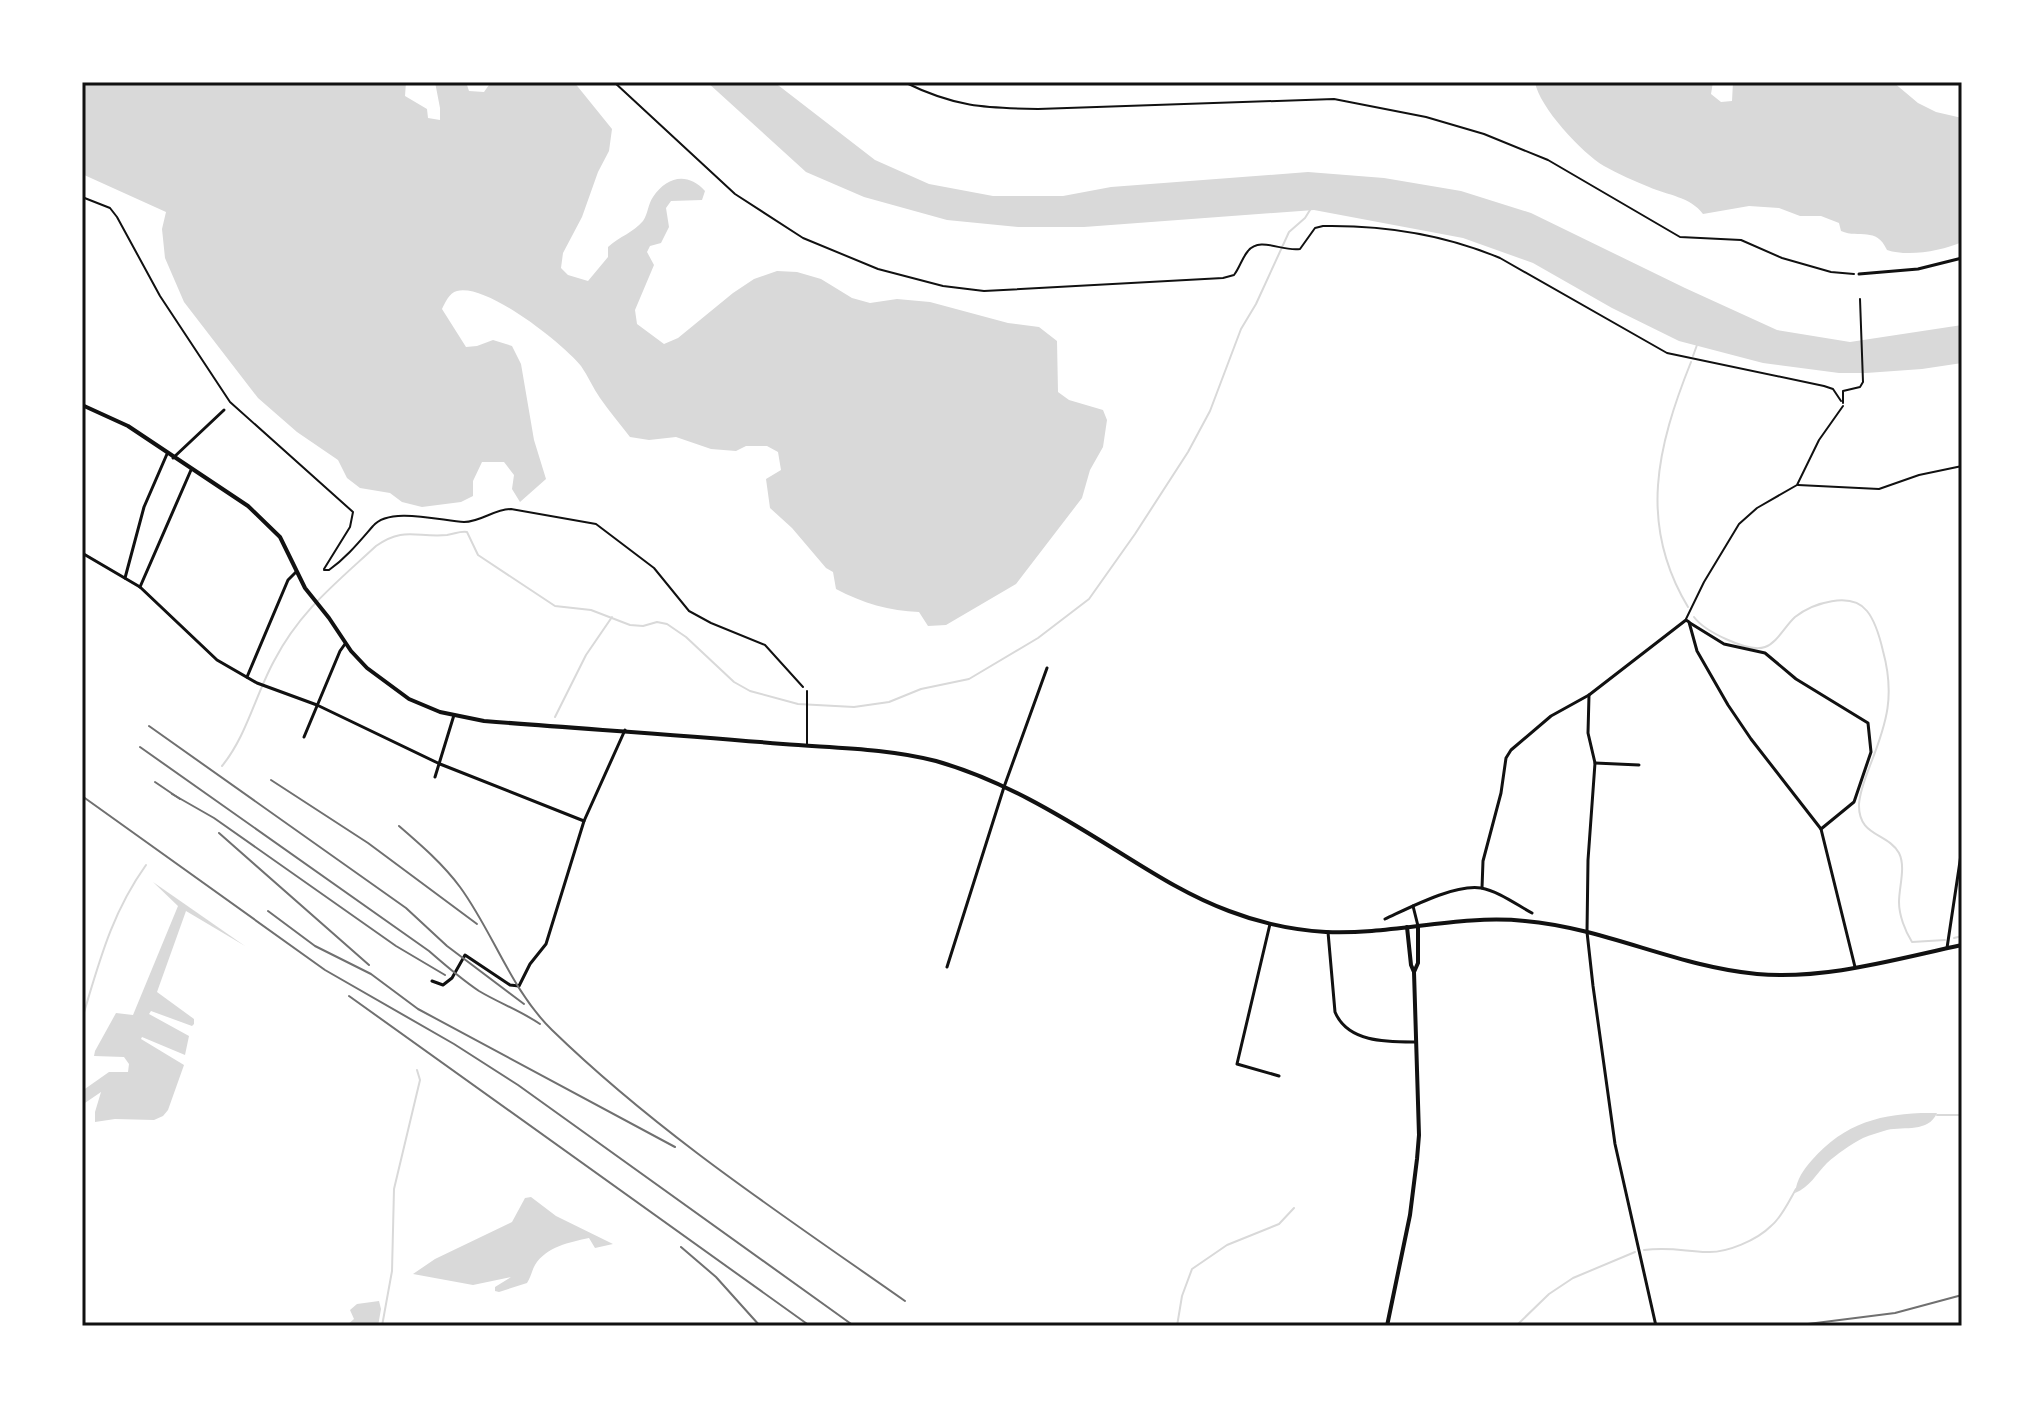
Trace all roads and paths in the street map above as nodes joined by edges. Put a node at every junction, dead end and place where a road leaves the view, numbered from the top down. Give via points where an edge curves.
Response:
1 (614, 82) edge
2 (904, 82) edge
3 (82, 197) edge
4 (1962, 258) edge
5 (1859, 274) joint
6 (1860, 299) dead end
7 (82, 405) edge
8 (1843, 406) junction
9 (224, 410) dead end
10 (167, 454) junction
11 (173, 458) junction
12 (1962, 466) edge
13 (191, 470) junction
14 (1797, 485) junction
15 (82, 553) edge
16 (296, 572) junction
17 (125, 578) junction
18 (140, 587) junction
19 (1688, 621) junction
20 (345, 644) junction
21 (1047, 668) dead end
22 (247, 677) junction
23 (807, 693) joint
24 (1589, 695) junction
25 (317, 705) junction
26 (454, 715) junction
27 (625, 730) junction
28 (304, 737) dead end
29 (807, 746) junction
30 (1595, 763) junction
31 (440, 764) junction
32 (1639, 765) dead end
33 (435, 777) dead end
34 (1004, 787) junction
35 (584, 821) junction
36 (1821, 829) junction
37 (1962, 848) edge
38 (1482, 888) junction
39 (1413, 906) junction
40 (1532, 913) dead end
41 (1385, 919) dead end
42 (1270, 924) junction
43 (1418, 926) junction
44 (1407, 927) junction
45 (1328, 932) junction
46 (1587, 932) junction
47 (1962, 945) edge
48 (1947, 948) junction
49 (947, 967) dead end
50 (1855, 967) junction
51 (1414, 972) junction
52 (432, 981) dead end
53 (1416, 1042) junction
54 (1279, 1076) dead end
55 (1387, 1326) edge
56 (1656, 1326) edge

1 - 8 path via 735,194 776,222 847,258 943,286 1001,291 1228,277 1249,249 1261,243 1288,251 1300,249 1315,228 1323,226 1390,227 1500,258 1667,353 1824,386 1833,389
2 - 5 path via 952,103 991,108 1334,99 1411,114 1484,134 1548,160 1680,237 1741,240 1782,258
3 - 23 path via 110,208 117,217 160,296 230,402 353,512 350,527 324,570 389,517 466,522 501,509 596,524 654,568 689,611 765,645
4 - 5 street via 1918,269
6 - 8 path via 1863,382 1843,391
7 - 10 main road via 128,426
8 - 14 lane
9 - 11 street
10 - 11 main road
10 - 17 street via 144,507
11 - 13 main road
12 - 14 lane via 1879,489
13 - 16 main road via 264,519 285,545
13 - 18 street
14 - 19 lane via 1739,524
15 - 17 street
16 - 20 main road
16 - 22 street
17 - 18 street
18 - 22 street via 217,660
19 - 24 street
19 - 36 street via 1697,651 1728,705
19 - 36 street via 1724,644 1765,653 1796,679 1868,723 1871,752 1854,802
20 - 25 street
20 - 26 main road via 398,693
21 - 34 street
22 - 25 street
23 - 29 lane
24 - 30 street via 1588,733
24 - 38 street via 1551,716 1509,753 1483,861
25 - 28 street
25 - 31 street
26 - 27 main road
26 - 31 street
27 - 29 main road
27 - 35 street
29 - 34 main road via 933,761
30 - 32 street
30 - 46 street
31 - 33 street
31 - 35 street
34 - 42 main road via 1182,890
34 - 49 street
35 - 52 street via 546,944 519,986 465,955 448,982
36 - 50 street
37 - 48 street
38 - 39 street
38 - 40 street
39 - 41 street
39 - 43 street
42 - 45 main road
42 - 54 street via 1237,1064
43 - 44 main road
43 - 46 main road via 1526,921
43 - 51 main road
44 - 45 main road
44 - 51 main road
45 - 53 street via 1339,1020 1371,1039
46 - 50 main road via 1744,972 1806,974
46 - 56 street via 1614,1138
47 - 48 main road
48 - 50 main road
51 - 53 main road
53 - 55 main road via 1415,1183

